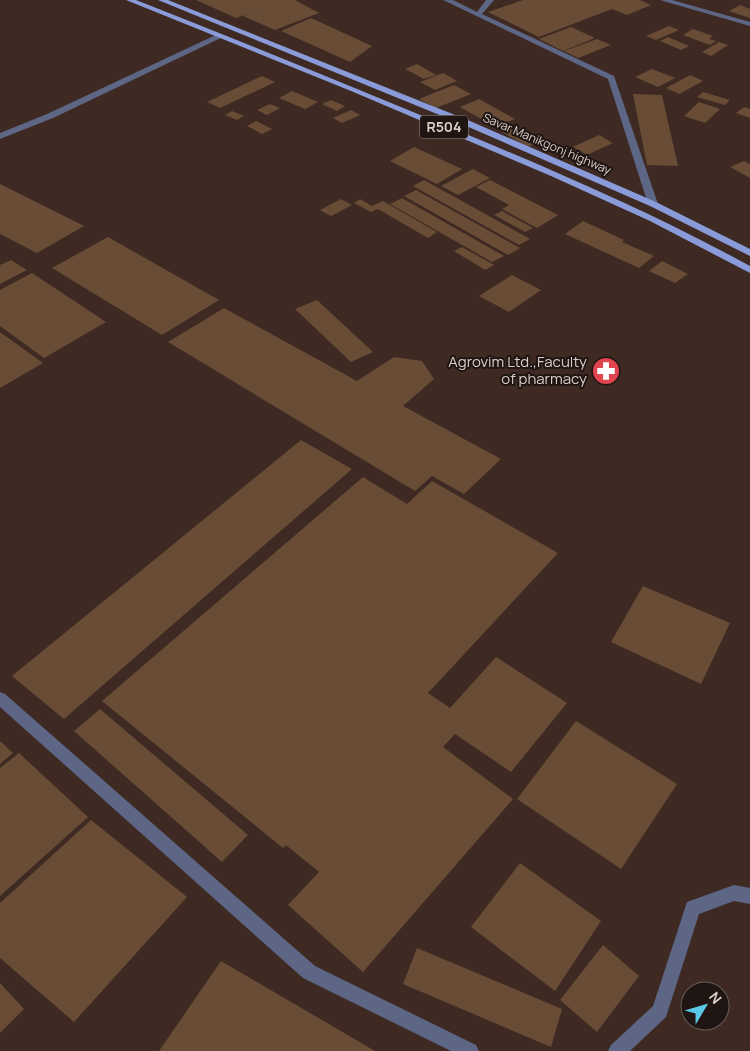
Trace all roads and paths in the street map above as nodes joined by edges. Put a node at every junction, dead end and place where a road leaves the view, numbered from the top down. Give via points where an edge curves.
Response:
1 (130, 0) edge
2 (162, 0) edge
3 (447, 0) edge
4 (490, 0) edge
5 (664, 0) edge
6 (478, 15) junction
7 (750, 24) edge
8 (221, 36) junction
9 (0, 136) edge
10 (653, 204) junction
11 (750, 253) edge
12 (750, 270) edge
13 (0, 698) edge
14 (750, 896) edge
15 (470, 1051) edge
16 (617, 1051) edge

1 - 8 main road, R504
2 - 10 main road, Savar Manikgonj highway / R504 via 467,123
3 - 6 street
4 - 6 street
5 - 7 street
6 - 10 street via 611,78
8 - 9 street
8 - 12 main road, R504 via 536,166 650,217
10 - 11 main road, Savar Manikgonj highway / R504
13 - 15 street via 309,972
14 - 16 street via 734,893 693,908 660,1011

